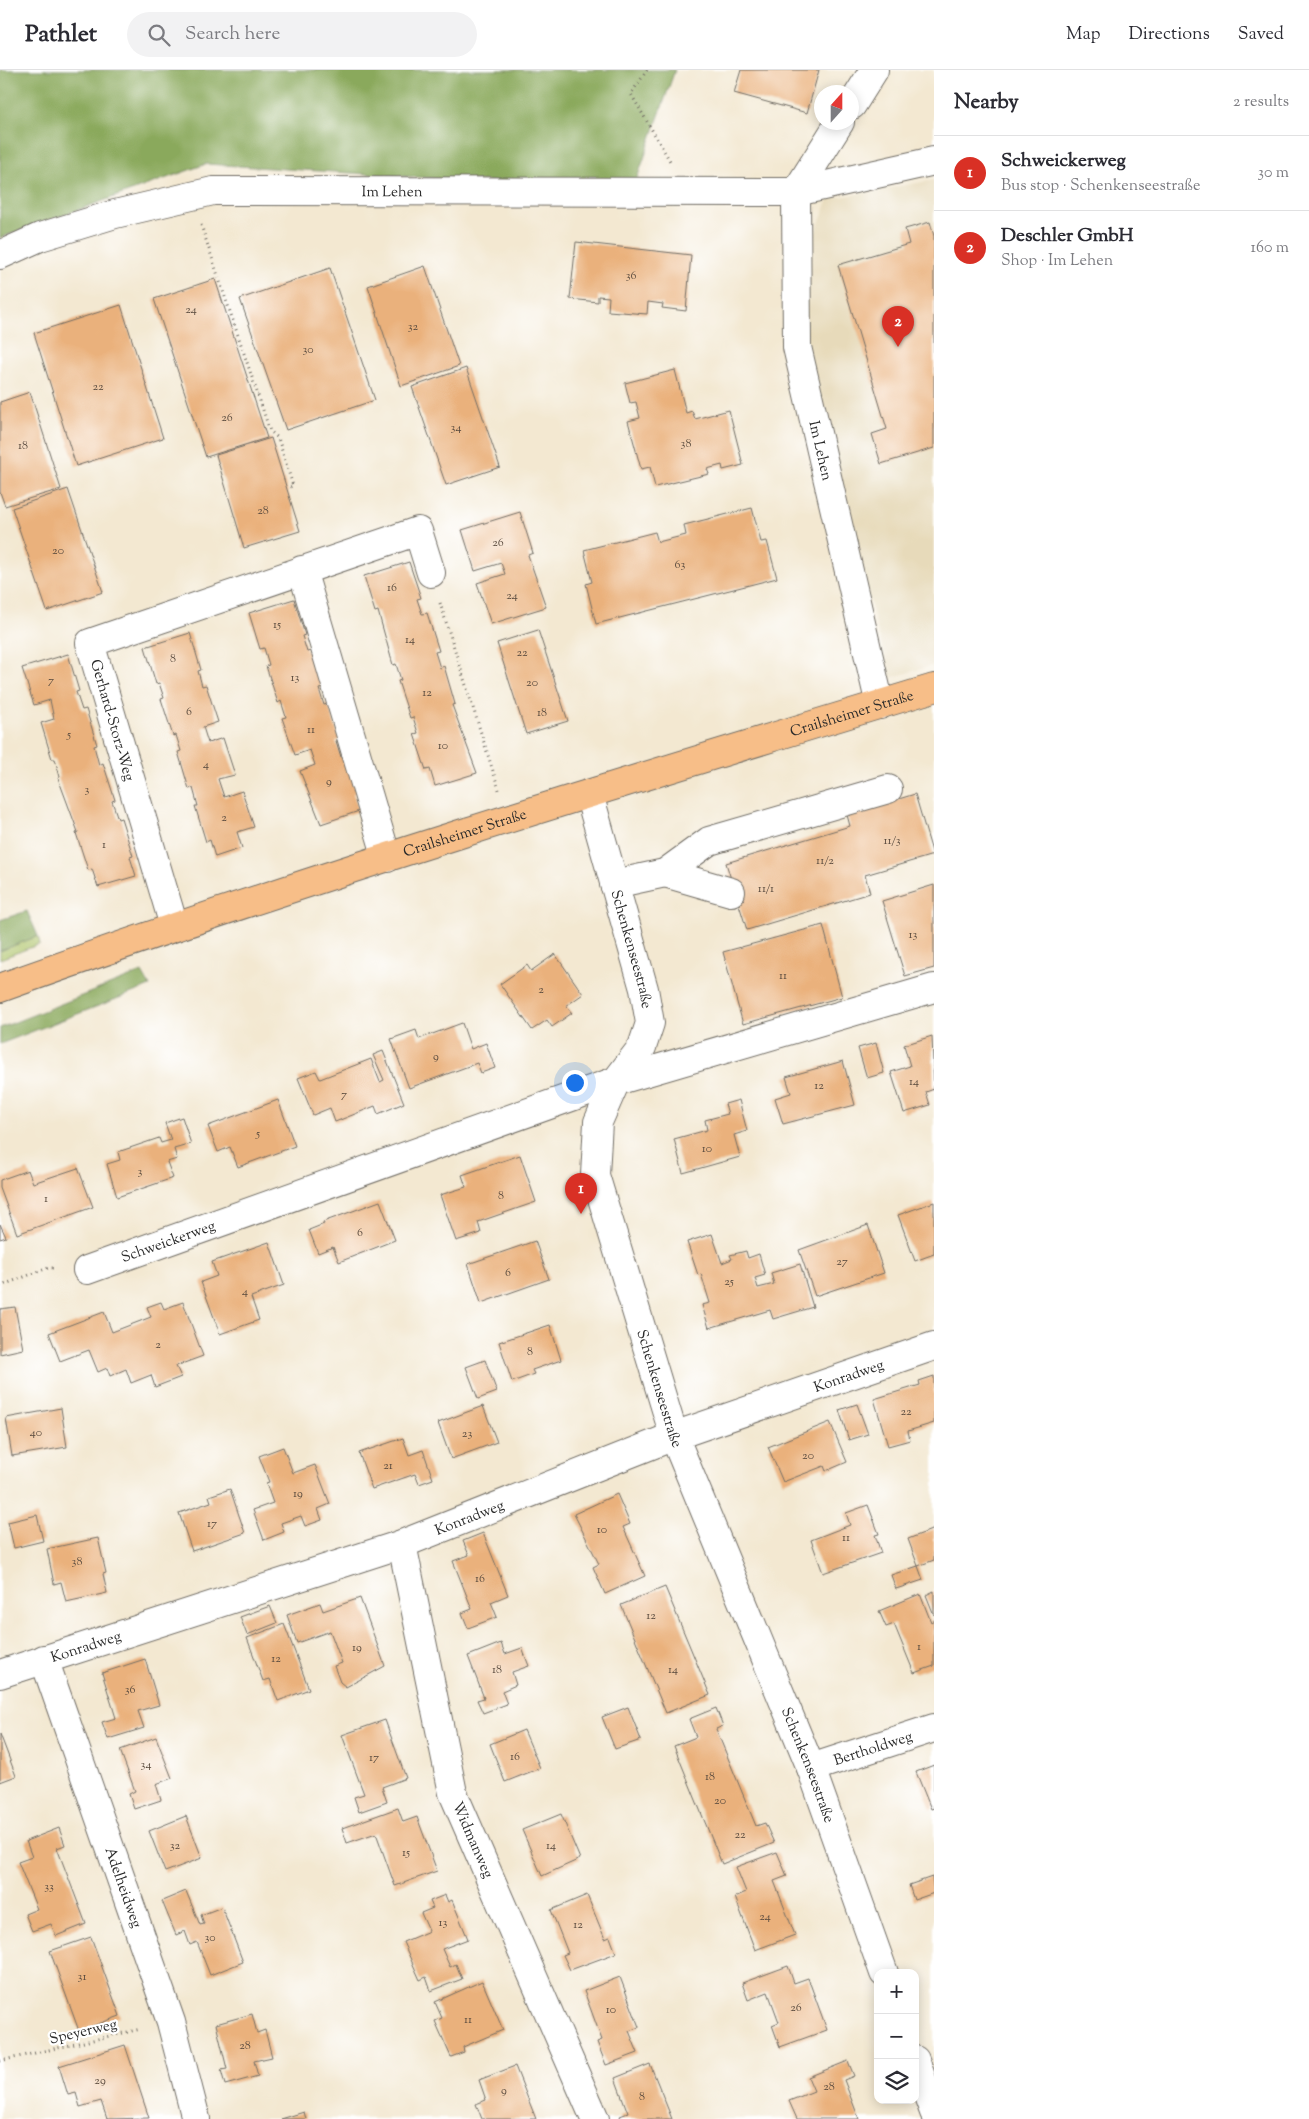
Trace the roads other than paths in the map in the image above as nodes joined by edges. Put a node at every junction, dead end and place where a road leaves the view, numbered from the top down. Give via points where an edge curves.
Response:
1 (874, 70) edge
2 (859, 94) edge
3 (835, 130) edge
4 (934, 161) edge
5 (796, 192) junction
6 (0, 255) edge
7 (302, 570) junction
8 (431, 573) road end
9 (934, 688) edge
10 (880, 705) junction
11 (888, 789) dead end
12 (589, 794) junction
13 (387, 858) junction
14 (665, 873) junction
15 (614, 884) junction
16 (731, 892) dead end
17 (174, 926) junction
18 (0, 988) edge
19 (934, 988) edge
20 (616, 1081) junction
21 (87, 1270) road end
22 (934, 1346) edge
23 (674, 1436) junction
24 (402, 1544) junction
25 (44, 1659) junction
26 (2, 1665) edge
27 (934, 1728) edge
28 (811, 1768) junction
29 (883, 1969) edge
30 (919, 2071) edge
31 (934, 2112) edge
32 (196, 2119) edge
33 (595, 2119) edge

1 - 2 street
3 - 5 street
4 - 5 street, Im Lehen
5 - 6 street, Im Lehen via 213,191 58,231
5 - 10 street, Im Lehen via 797,347
7 - 8 street, Gerhard-Storz-Weg via 418,531
7 - 13 street
7 - 17 street, Gerhard-Storz-Weg via 90,643
9 - 10 main road, Crailsheimer Straße
10 - 12 main road, Crailsheimer Straße
11 - 14 street via 709,841
12 - 13 main road, Crailsheimer Straße
12 - 15 street, Schenkenseestraße
13 - 17 main road, Crailsheimer Straße
14 - 15 street
14 - 16 street
15 - 20 street, Schenkenseestraße via 644,989 650,1023 642,1047
17 - 18 main road, Crailsheimer Straße
19 - 20 street, Schweickerweg
20 - 21 street, Schweickerweg
20 - 23 street, Schenkenseestraße via 598,1122 595,1175
22 - 23 street, Konradweg
23 - 24 street, Konradweg
23 - 28 street, Schenkenseestraße
24 - 25 street, Konradweg
24 - 33 street, Widmanweg via 452,1793
25 - 26 street, Konradweg
25 - 32 street, Adelheidweg via 171,2022
27 - 28 street, Bertholdweg
28 - 29 street, Schenkenseestraße
30 - 31 street

